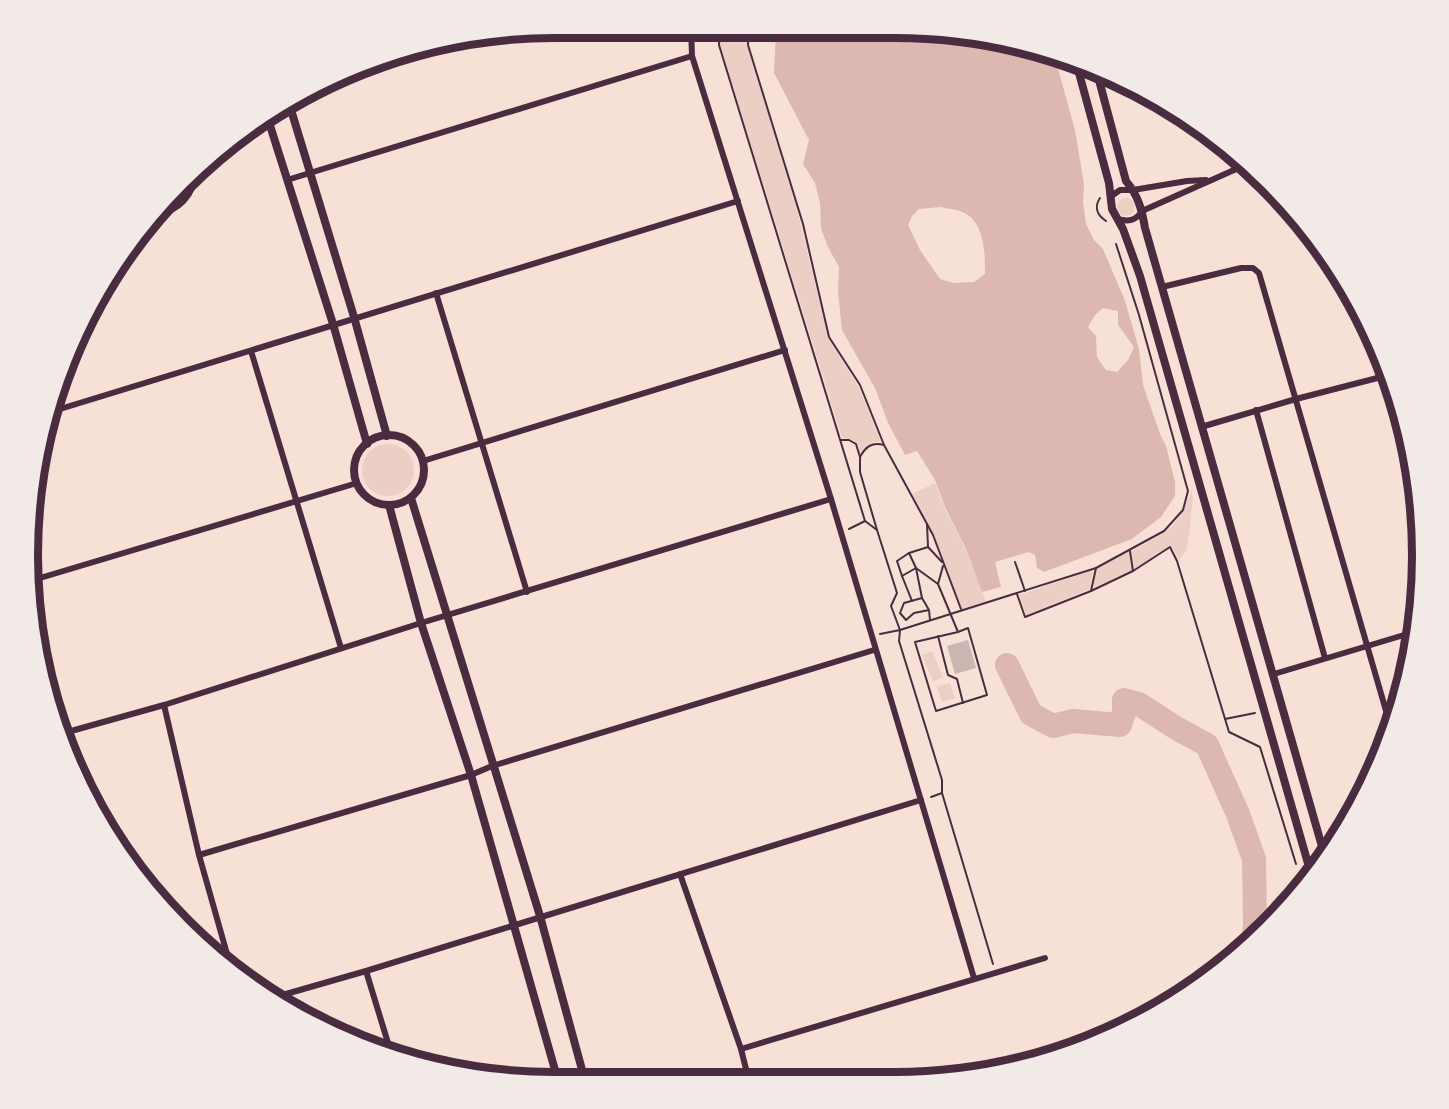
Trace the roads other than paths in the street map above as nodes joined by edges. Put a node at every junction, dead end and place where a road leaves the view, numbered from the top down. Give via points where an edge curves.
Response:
1 (691, 38) edge
2 (692, 56) junction
3 (1079, 72) edge
4 (1099, 80) edge
5 (291, 110) edge
6 (269, 124) edge
7 (1238, 168) edge
8 (309, 173) junction
9 (287, 180) junction
10 (1207, 180) junction
11 (193, 185) edge
12 (1133, 190) junction
13 (1106, 196) junction
14 (738, 201) junction
15 (169, 211) edge
16 (1142, 211) junction
17 (1118, 219) junction
18 (1162, 287) junction
19 (436, 292) junction
20 (354, 317) junction
21 (333, 324) junction
22 (785, 350) junction
23 (251, 351) junction
24 (1380, 377) edge
25 (1296, 399) junction
26 (59, 408) edge
27 (1256, 410) junction
28 (1201, 427) junction
29 (387, 436) junction
30 (367, 444) junction
31 (482, 444) junction
32 (423, 461) junction
33 (357, 483) junction
34 (411, 498) junction
35 (831, 499) junction
36 (297, 502) junction
37 (389, 505) junction
38 (39, 578) edge
39 (527, 592) junction
40 (448, 616) junction
41 (421, 623) junction
42 (1405, 635) edge
43 (1368, 645) junction
44 (341, 648) junction
45 (874, 650) junction
46 (1325, 658) junction
47 (1274, 674) junction
48 (164, 705) junction
49 (1386, 714) edge
50 (69, 732) edge
51 (492, 766) junction
52 (471, 775) junction
53 (921, 800) junction
54 (1322, 845) edge
55 (199, 855) junction
56 (1308, 864) edge
57 (680, 874) junction
58 (540, 916) junction
59 (515, 924) junction
60 (227, 954) edge
61 (1045, 958) dead end
62 (366, 971) junction
63 (974, 978) junction
64 (284, 995) edge
65 (388, 1044) edge
66 (741, 1048) junction
67 (557, 1072) edge
68 (583, 1072) edge
69 (747, 1072) edge

1 - 2 street
2 - 8 street
2 - 14 street
3 - 13 street via 1109,183
4 - 12 street via 1126,181
5 - 8 street
6 - 9 street
7 - 10 street
8 - 9 street
8 - 20 street
9 - 21 street
10 - 12 street
10 - 16 street
11 - 15 street via 188,199
12 - 13 street
12 - 16 street
13 - 17 street
14 - 19 street
14 - 22 street
16 - 17 street via 1131,221
16 - 18 street
17 - 56 street via 1140,276
18 - 25 street via 1241,268 1253,268 1259,273
18 - 28 street
19 - 20 street
19 - 31 street
20 - 21 street
20 - 29 street
21 - 23 street
21 - 30 street
22 - 31 street
22 - 35 street
23 - 26 street
23 - 36 street
24 - 25 street
25 - 27 street
25 - 43 street
27 - 28 street
27 - 46 street
28 - 47 street
29 - 30 street
29 - 32 street via 410,442
30 - 33 street via 355,462
31 - 32 street
31 - 39 street
32 - 34 street via 420,488
33 - 36 street
33 - 37 street via 364,495
34 - 37 street
34 - 40 street
35 - 39 street
35 - 45 street
36 - 38 street
36 - 44 street
37 - 41 street
39 - 40 street
40 - 41 street
40 - 51 street
41 - 44 street
41 - 52 street
42 - 43 street
43 - 46 street
43 - 49 street
44 - 48 street
45 - 51 street
45 - 53 street
46 - 47 street
47 - 54 street
48 - 50 street
48 - 55 street
51 - 52 street
51 - 58 street
52 - 55 street
52 - 59 street
53 - 57 street
53 - 63 street
55 - 60 street
57 - 58 street
57 - 66 street
58 - 59 street
58 - 68 street
59 - 62 street
59 - 67 street
61 - 63 street
62 - 64 street
62 - 65 street
63 - 66 street
66 - 69 street

